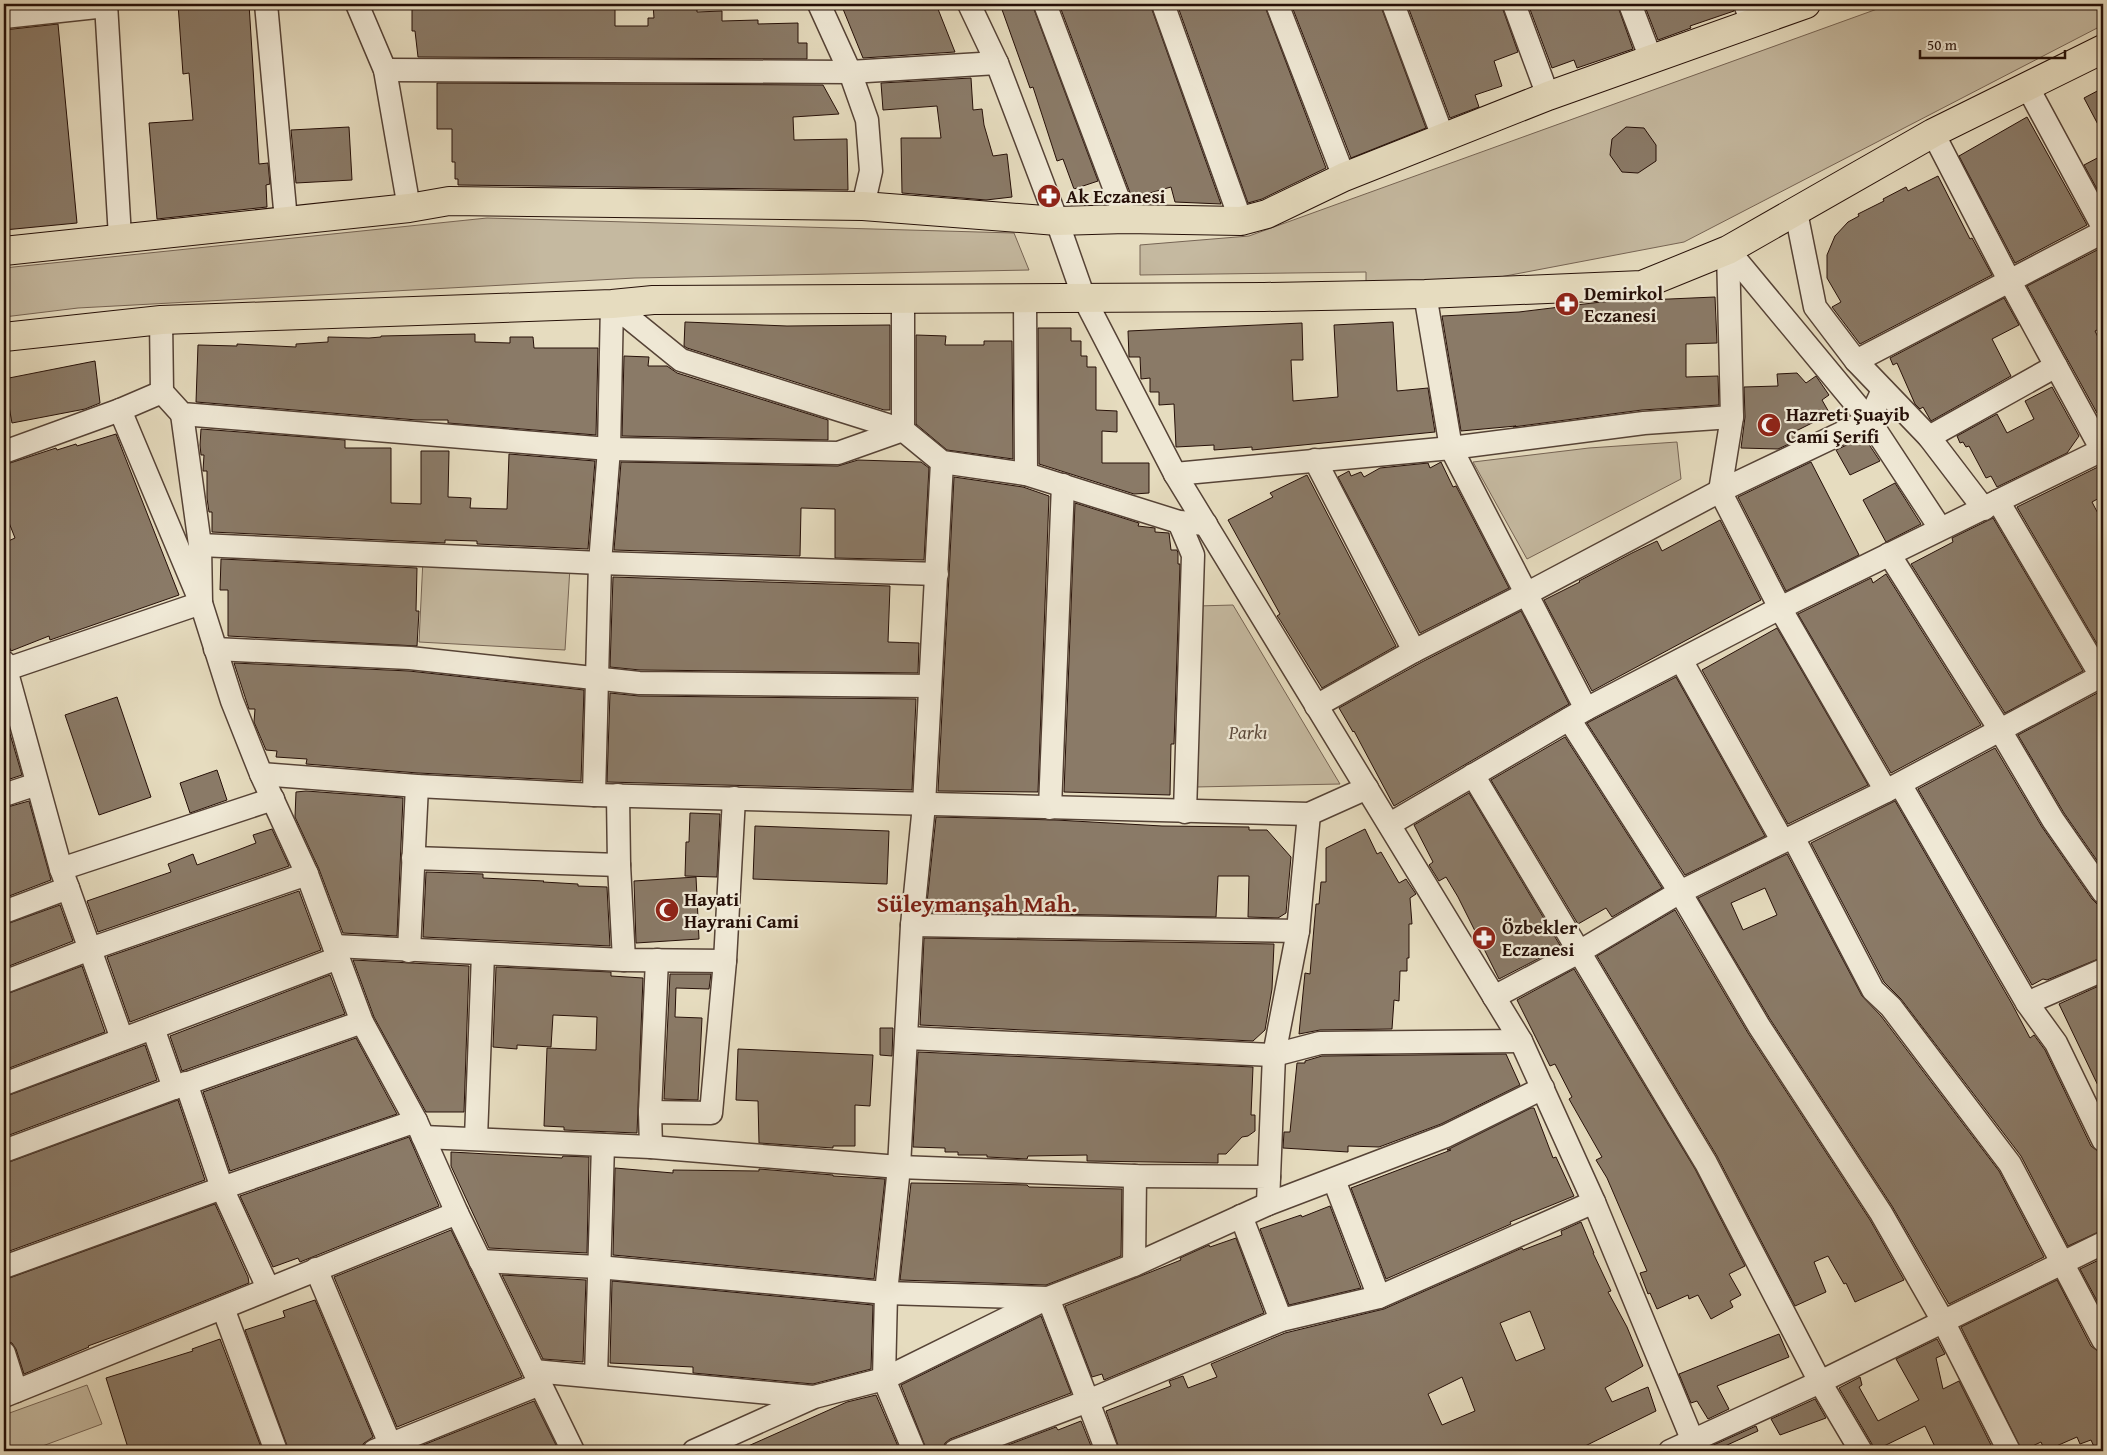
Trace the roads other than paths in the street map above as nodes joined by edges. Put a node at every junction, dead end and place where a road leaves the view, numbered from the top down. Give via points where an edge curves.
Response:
1 (266, 4) edge
2 (357, 4) edge
3 (819, 4) edge
4 (969, 4) edge
5 (1045, 4) edge
6 (1163, 4) edge
7 (1277, 4) edge
8 (1393, 4) edge
9 (1514, 4) edge
10 (1630, 4) edge
11 (1806, 4) edge
12 (106, 5) edge
13 (1749, 13) edge
14 (4, 17) edge
15 (2103, 49) edge
16 (1651, 60) junction
17 (997, 63) junction
18 (385, 70) junction
19 (850, 72) junction
20 (2028, 88) junction
21 (1548, 96) junction
22 (1933, 133) junction
23 (1443, 137) junction
24 (1344, 177) junction
25 (864, 206) junction
26 (409, 208) junction
27 (1796, 212) junction
28 (1126, 219) junction
29 (286, 220) junction
30 (1057, 221) junction
31 (1241, 221) junction
32 (2103, 227) edge
33 (2103, 232) edge
34 (120, 237) junction
35 (4, 250) edge
36 (1728, 250) junction
37 (2009, 280) junction
38 (1425, 294) junction
39 (1084, 298) junction
40 (1025, 299) junction
41 (903, 300) junction
42 (612, 304) junction
43 (160, 320) junction
44 (4, 337) edge
45 (1856, 361) junction
46 (2056, 366) junction
47 (1883, 390) junction
48 (162, 392) junction
49 (120, 410) junction
50 (182, 414) junction
51 (1732, 417) junction
52 (1869, 420) junction
53 (903, 430) junction
54 (1929, 438) junction
55 (1451, 448) junction
56 (609, 449) junction
57 (2103, 451) edge
58 (4, 452) edge
59 (1315, 460) junction
60 (942, 462) junction
61 (1026, 474) junction
62 (1175, 474) junction
63 (1063, 485) junction
64 (1720, 491) junction
65 (1991, 505) junction
66 (1179, 522) junction
67 (1206, 524) junction
68 (1940, 528) junction
69 (200, 544) junction
70 (1889, 554) junction
71 (600, 563) junction
72 (937, 574) junction
73 (1526, 594) junction
74 (201, 603) junction
75 (1780, 608) junction
76 (215, 649) junction
77 (1414, 651) junction
78 (1681, 660) junction
79 (5, 667) edge
80 (2102, 676) edge
81 (598, 679) junction
82 (930, 686) junction
83 (1316, 706) junction
84 (1578, 714) junction
85 (2000, 730) junction
86 (261, 774) junction
87 (1474, 775) junction
88 (37, 784) junction
89 (417, 786) junction
90 (1893, 787) junction
91 (1367, 788) junction
92 (4, 795) edge
93 (594, 795) junction
94 (618, 796) junction
95 (734, 798) junction
96 (273, 799) junction
97 (924, 805) junction
98 (1050, 808) junction
99 (1184, 812) junction
100 (1310, 814) junction
101 (1390, 824) junction
102 (1788, 838) junction
103 (413, 858) junction
104 (619, 865) junction
105 (307, 874) junction
106 (65, 878) junction
107 (1680, 892) junction
108 (2103, 892) edge
109 (4, 912) edge
110 (912, 925) junction
111 (1298, 931) junction
112 (90, 949) junction
113 (409, 951) junction
114 (336, 952) junction
115 (1579, 952) junction
116 (483, 954) junction
117 (624, 960) junction
118 (657, 960) junction
119 (725, 961) junction
120 (2103, 970) edge
121 (4, 982) edge
122 (1494, 997) junction
123 (2028, 1003) junction
124 (362, 1022) junction
125 (152, 1028) junction
126 (907, 1038) junction
127 (122, 1039) junction
128 (1521, 1041) junction
129 (1274, 1055) junction
130 (4, 1084) edge
131 (180, 1086) junction
132 (1544, 1088) junction
133 (650, 1112) junction
134 (420, 1129) junction
135 (476, 1138) junction
136 (2103, 1140) edge
137 (603, 1145) junction
138 (651, 1147) junction
139 (4, 1152) edge
140 (899, 1167) junction
141 (1135, 1176) junction
142 (1269, 1177) junction
143 (1334, 1180) junction
144 (222, 1188) junction
145 (1594, 1202) junction
146 (1268, 1204) junction
147 (457, 1214) junction
148 (1241, 1216) junction
149 (2103, 1243) edge
150 (480, 1260) junction
151 (2062, 1262) junction
152 (1134, 1265) junction
153 (4, 1267) edge
154 (598, 1267) junction
155 (316, 1269) junction
156 (268, 1288) junction
157 (886, 1293) junction
158 (1380, 1297) junction
159 (1048, 1298) junction
160 (223, 1308) junction
161 (1281, 1320) junction
162 (1943, 1321) junction
163 (2103, 1340) edge
164 (4, 1353) edge
165 (596, 1376) junction
166 (537, 1377) junction
167 (884, 1379) junction
168 (1820, 1382) junction
169 (10, 1393) edge
170 (814, 1397) junction
171 (1088, 1401) junction
172 (1694, 1446) edge
173 (708, 1448) edge
174 (386, 1449) edge
175 (276, 1451) edge
176 (573, 1451) edge
177 (914, 1451) edge
178 (955, 1451) edge
179 (1107, 1451) edge
180 (1670, 1451) edge
181 (1861, 1451) edge
182 (2009, 1451) edge

1 - 29 street
2 - 18 street
3 - 19 street
4 - 17 street
5 - 28 street
6 - 31 street
7 - 24 street
8 - 23 street
9 - 21 street
10 - 16 street
11 - 13 main road
12 - 14 street
12 - 34 street
13 - 16 main road
15 - 20 main road
16 - 21 main road
17 - 19 street
17 - 30 street
18 - 19 street
18 - 26 street
19 - 25 street via 867,120 871,171
20 - 22 main road
20 - 32 street
21 - 23 main road
22 - 27 main road
22 - 37 street
23 - 24 main road
24 - 31 main road via 1267,214
25 - 26 main road via 449,201
25 - 30 main road
26 - 29 main road
27 - 36 main road
27 - 45 street via 1815,307
28 - 30 main road
28 - 31 main road
29 - 34 main road
30 - 39 street
33 - 37 street
34 - 35 main road
36 - 38 main road via 1642,285
36 - 51 street
36 - 52 street
37 - 45 street
37 - 46 street
38 - 39 main road
38 - 55 street
39 - 40 main road
39 - 62 street
40 - 41 main road
40 - 61 street
41 - 42 main road via 653,300
41 - 53 street
42 - 43 main road
42 - 53 street via 681,360
42 - 56 street
43 - 44 main road
43 - 48 street
45 - 47 street
46 - 54 street
46 - 57 street
47 - 52 street
47 - 54 street
48 - 49 street
48 - 50 street
49 - 58 street
49 - 74 street
50 - 56 street
50 - 69 street
51 - 55 street via 1644,423
51 - 64 street
52 - 64 street
52 - 68 street
53 - 56 street via 838,453
53 - 60 street
54 - 65 street
55 - 59 street
55 - 73 street
56 - 71 street
57 - 65 street
59 - 62 street
59 - 77 street
60 - 61 street
60 - 72 street
61 - 63 street
62 - 67 street
63 - 66 street
63 - 98 street
64 - 73 street
64 - 75 street
65 - 68 street
65 - 80 street
66 - 67 street
66 - 99 street via 1192,555
67 - 83 street
68 - 70 street
69 - 71 street
69 - 74 street
70 - 75 street
70 - 85 street
71 - 72 street
71 - 81 street
72 - 82 street
73 - 77 street
73 - 84 street
74 - 76 street
74 - 79 street
75 - 78 street
75 - 90 street
76 - 81 street via 410,658
76 - 86 street
77 - 83 street
78 - 84 street
78 - 102 street
79 - 88 street
80 - 85 street
81 - 82 street via 639,683
81 - 93 street
82 - 97 street
83 - 91 street
84 - 87 street
84 - 107 street
85 - 90 street
85 - 108 street via 2053,820
86 - 89 street
86 - 96 street
87 - 101 street
87 - 115 street
88 - 92 street
88 - 106 street
89 - 93 street
89 - 103 street
90 - 102 street
90 - 123 street
91 - 100 street
91 - 101 street
93 - 94 street
94 - 95 street
94 - 104 street
95 - 97 street
95 - 119 street
96 - 105 street
96 - 106 street
97 - 98 street
97 - 110 street
98 - 99 street
99 - 100 street
100 - 111 street
101 - 122 street
102 - 107 street
102 - 151 street via 1873,990 1891,1007 2010,1164
103 - 104 street
103 - 113 street
104 - 117 street
105 - 112 street
105 - 114 street
106 - 109 street
106 - 112 street
107 - 115 street
107 - 162 street via 1759,1026 1880,1214
110 - 111 street
110 - 126 street
111 - 129 street
112 - 121 street
112 - 127 street
113 - 114 street
113 - 116 street
114 - 124 street
114 - 125 street
115 - 122 street
115 - 168 street via 1706,1164
116 - 117 street
116 - 135 street
117 - 118 street
118 - 119 street
118 - 133 street
119 - 133 street via 711,1114
120 - 123 street
122 - 128 street
123 - 136 street via 2056,1043
124 - 131 street
124 - 134 street
125 - 127 street
125 - 131 street
126 - 129 street
126 - 140 street
127 - 130 street
128 - 129 street via 1320,1043
128 - 132 street
129 - 142 street
131 - 139 street
131 - 144 street
132 - 143 street via 1446,1136
132 - 145 street
133 - 138 street
134 - 135 street
134 - 144 street
134 - 147 street
135 - 137 street
137 - 138 street
137 - 154 street
138 - 140 street
140 - 141 street
140 - 157 street
141 - 142 street
141 - 152 street
142 - 146 street
143 - 146 street
143 - 158 street
144 - 153 street
144 - 156 street
145 - 158 street
145 - 172 street
146 - 148 street
147 - 150 street
147 - 155 street
148 - 152 street
148 - 161 street
149 - 151 street
150 - 154 street
150 - 166 street
151 - 162 street
151 - 163 street
152 - 159 street
154 - 157 street
154 - 165 street
155 - 156 street
155 - 174 street
156 - 160 street
157 - 159 street
157 - 167 street
158 - 161 street
159 - 167 street
159 - 171 street
160 - 169 street
160 - 175 street
161 - 171 street
162 - 168 street
162 - 182 street
164 - 169 street
165 - 166 street
165 - 170 street
166 - 174 street
166 - 176 street
167 - 170 street
167 - 177 street
168 - 172 street
168 - 181 street
170 - 173 street
171 - 178 street
171 - 179 street
172 - 180 street

